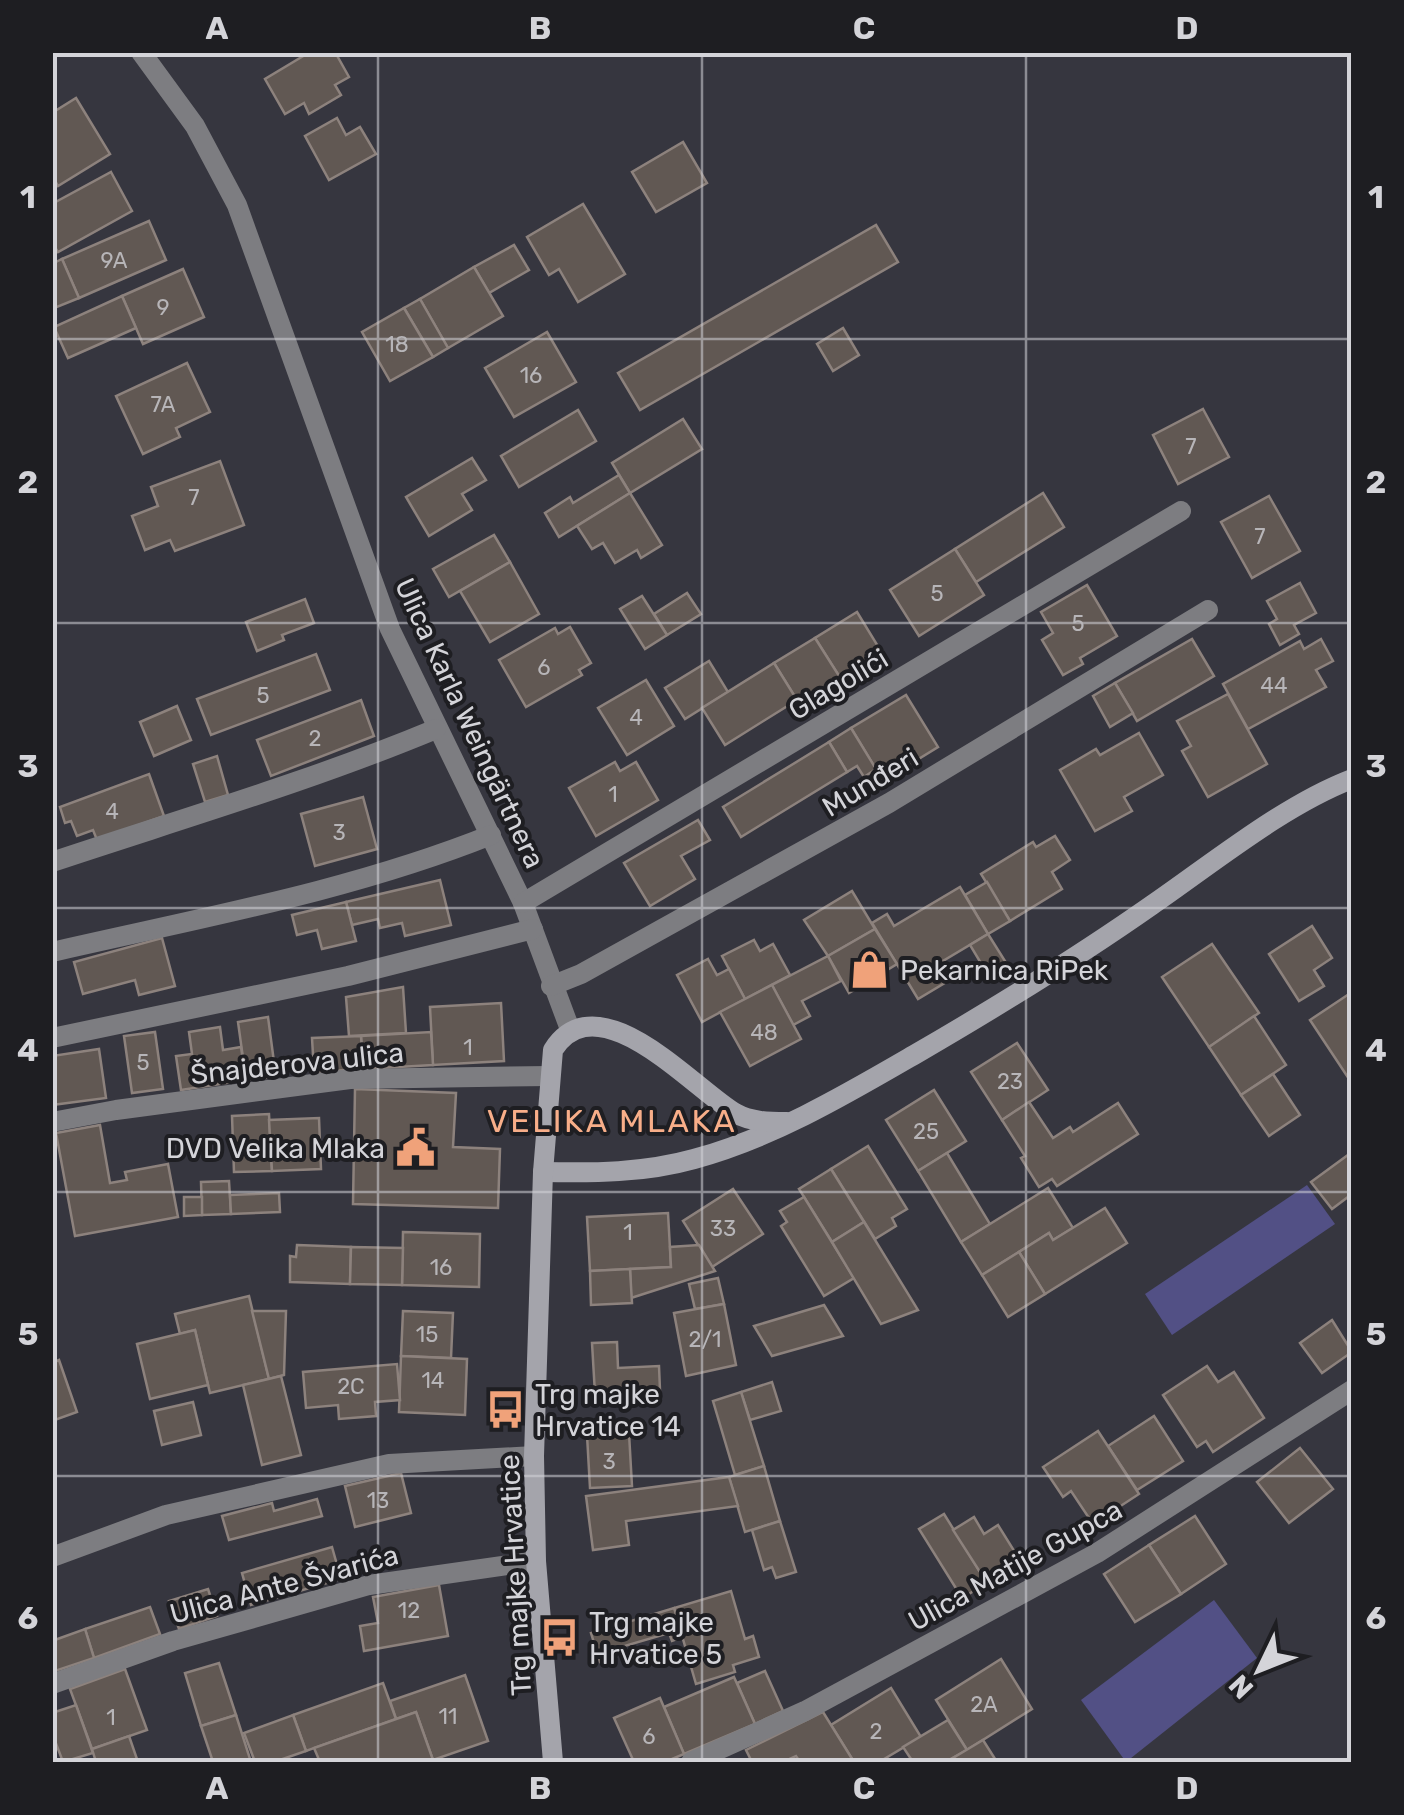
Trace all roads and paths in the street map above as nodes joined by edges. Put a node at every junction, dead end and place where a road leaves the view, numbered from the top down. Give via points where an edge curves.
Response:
1 (141, 52) edge
2 (1181, 511) dead end
3 (1208, 610) dead end
4 (436, 729) junction
5 (1352, 778) edge
6 (492, 834) junction
7 (52, 862) edge
8 (523, 903) junction
9 (533, 929) junction
10 (52, 952) edge
11 (552, 986) junction
12 (571, 1032) junction
13 (52, 1038) edge
14 (549, 1076) junction
15 (52, 1122) edge
16 (787, 1122) junction
17 (543, 1172) junction
18 (1352, 1390) edge
19 (534, 1456) junction
20 (52, 1557) edge
21 (536, 1562) junction
22 (52, 1684) edge
23 (553, 1762) edge
24 (692, 1762) edge

1 - 4 street, Ulica Karla Weingärtnera via 196,126 237,205 390,629
2 - 8 street, Glagolići
3 - 11 street, Munđeri via 830,837
4 - 6 street, Ulica Karla Weingärtnera
4 - 7 street
5 - 16 main road via 1300,805 976,1019
6 - 8 street, Ulica Karla Weingärtnera
6 - 10 street via 434,858 306,894
8 - 9 street, Ulica Karla Weingärtnera
9 - 11 street, Ulica Karla Weingärtnera
9 - 13 street
11 - 12 street, Ulica Karla Weingärtnera
12 - 14 main road, Trg majke Hrvatice via 553,1050
12 - 16 main road via 595,1028 631,1037 738,1114
14 - 15 street, Šnajderova ulica via 350,1080
14 - 17 main road, Trg majke Hrvatice
16 - 17 main road via 660,1167
17 - 19 main road, Trg majke Hrvatice
18 - 24 street, Ulica Matije Gupca via 1096,1554 804,1712
19 - 20 street via 389,1464 166,1514
19 - 21 main road, Trg majke Hrvatice
21 - 22 street, Ulica Ante Švarića via 370,1586 173,1641
21 - 23 main road, Trg majke Hrvatice

